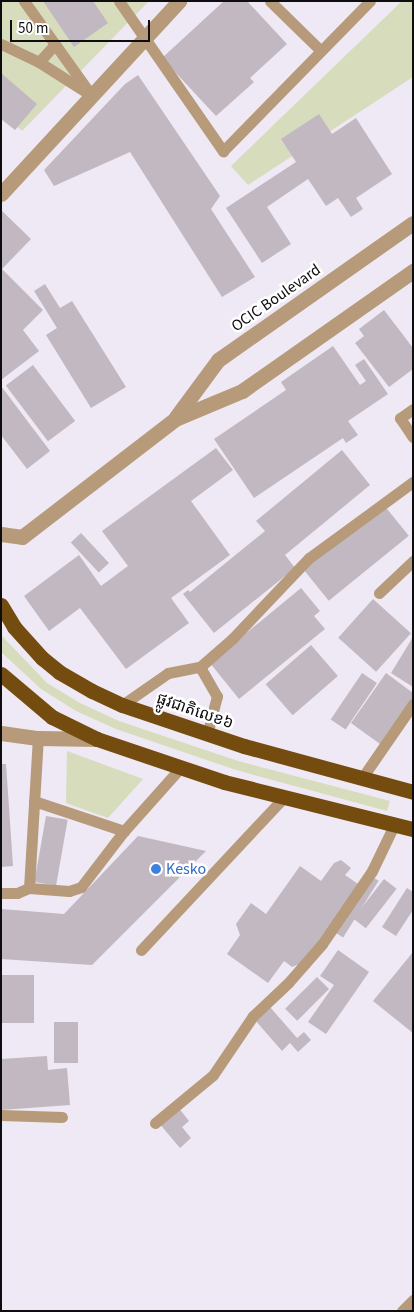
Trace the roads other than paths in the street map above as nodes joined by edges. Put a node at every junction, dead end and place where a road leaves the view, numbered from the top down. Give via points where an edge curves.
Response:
1 (24, 1) edge
2 (119, 1) edge
3 (180, 1) edge
4 (270, 1) edge
5 (370, 1) edge
6 (144, 38) junction
7 (1, 44) edge
8 (55, 44) junction
9 (322, 51) junction
10 (39, 62) junction
11 (92, 96) junction
12 (1, 194) edge
13 (413, 223) edge
14 (413, 271) edge
15 (413, 409) edge
16 (175, 418) junction
17 (413, 437) edge
18 (413, 482) edge
19 (1, 534) edge
20 (413, 561) edge
21 (379, 593) dead end
22 (1, 605) edge
23 (200, 667) junction
24 (1, 674) edge
25 (413, 704) edge
26 (122, 705) junction
27 (1, 732) edge
28 (207, 735) junction
29 (38, 738) junction
30 (97, 739) junction
31 (181, 767) junction
32 (362, 778) junction
33 (412, 790) edge
34 (284, 797) junction
35 (34, 801) junction
36 (394, 825) junction
37 (413, 829) edge
38 (124, 831) junction
39 (29, 888) junction
40 (1, 893) edge
41 (141, 950) dead end
42 (1, 1115) edge
43 (62, 1117) dead end
44 (155, 1123) dead end
45 (413, 1300) edge
46 (402, 1311) edge

1 - 8 lane
2 - 6 lane
3 - 6 street
4 - 9 lane
5 - 9 lane
6 - 9 lane via 223,151
6 - 11 street
7 - 10 lane
8 - 10 lane
8 - 11 lane
10 - 11 lane
11 - 12 street
13 - 16 street, OCIC Boulevard via 218,360
14 - 16 street, OCIC Boulevard via 242,391
15 - 17 lane via 400,418
16 - 19 street, OCIC Boulevard via 22,537
18 - 23 lane via 309,558 232,639
20 - 21 lane
22 - 26 highway, ផ្លូវជាតិលេខ៦ via 24,638 59,672
23 - 26 lane via 168,673
23 - 28 lane via 217,696
24 - 30 highway via 52,717
25 - 32 lane
26 - 28 highway, ផ្លូវជាតិលេខ៦
27 - 29 street
28 - 32 highway, ផ្លូវជាតិលេខ៦
29 - 30 street
29 - 35 lane
30 - 31 highway
31 - 34 highway
31 - 38 lane
32 - 33 highway, ផ្លូវជាតិលេខ៦
34 - 36 highway
34 - 41 lane
35 - 38 lane
35 - 39 lane
36 - 37 highway
36 - 44 lane via 372,871 322,944 253,1016 213,1075
38 - 39 lane via 76,890
39 - 40 lane via 17,893
42 - 43 lane
45 - 46 lane

